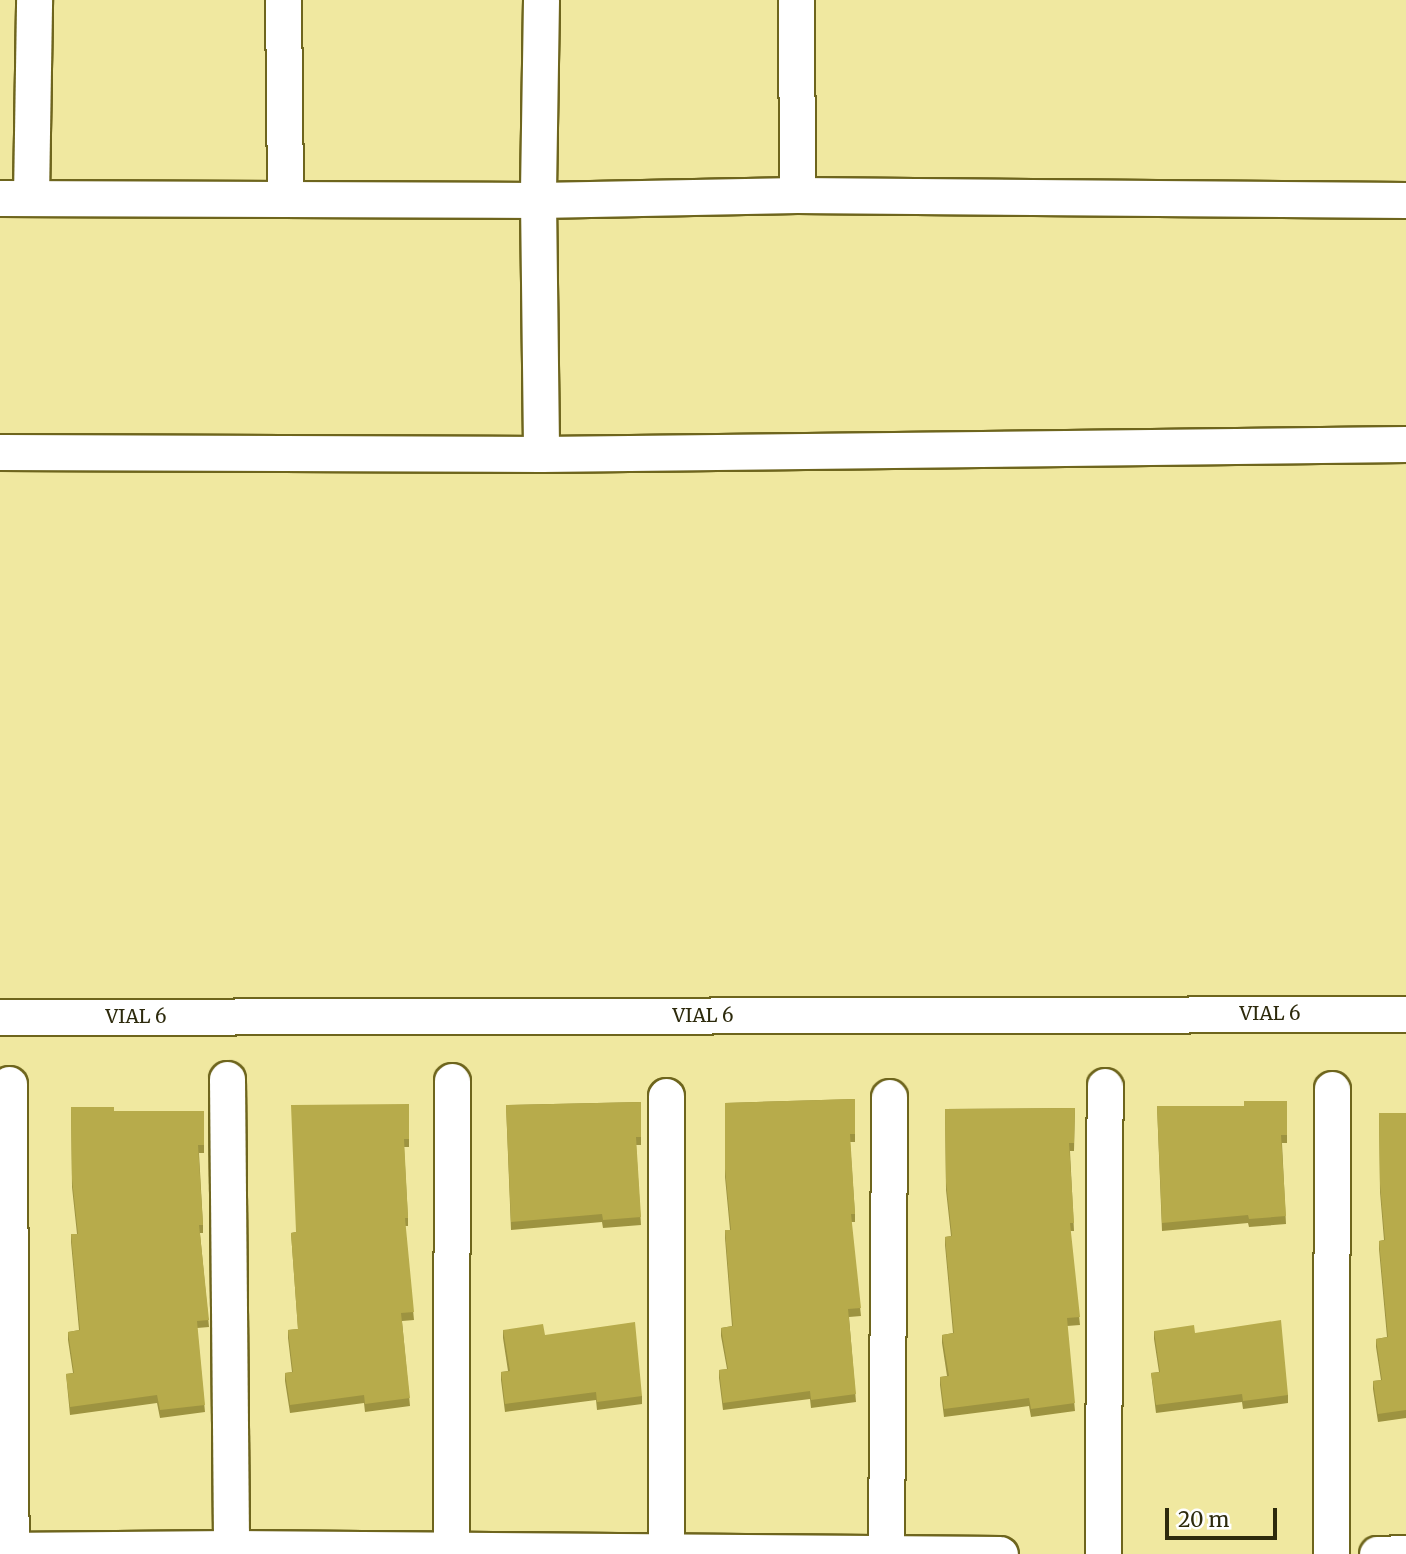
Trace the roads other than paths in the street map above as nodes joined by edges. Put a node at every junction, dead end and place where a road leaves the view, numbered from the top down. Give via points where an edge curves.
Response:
1 (34, 0) edge
2 (283, 0) edge
3 (541, 0) edge
4 (796, 0) edge
5 (797, 195) junction
6 (15, 197) edge
7 (285, 199) junction
8 (538, 200) junction
9 (1406, 200) edge
10 (1406, 444) edge
11 (0, 452) edge
12 (541, 454) junction
13 (1406, 1014) edge
14 (0, 1017) edge
15 (227, 1079) dead end
16 (452, 1081) dead end
17 (9, 1084) dead end
18 (1105, 1086) dead end
19 (1332, 1089) dead end
20 (666, 1097) dead end
21 (889, 1097) dead end
22 (231, 1548) junction
23 (8, 1551) edge
24 (666, 1551) junction
25 (451, 1552) edge
26 (886, 1553) edge
27 (1406, 1553) edge
28 (1000, 1554) edge
29 (1103, 1554) edge
30 (1331, 1554) edge
31 (1377, 1554) edge

1 - 6 street
2 - 7 street
3 - 8 street
4 - 5 street
5 - 8 street
5 - 9 street
6 - 7 street
7 - 8 street
8 - 12 street
10 - 12 street
11 - 12 street
13 - 14 street, VIAL 6
15 - 22 street
16 - 25 street
17 - 23 street
18 - 29 street
19 - 30 street
20 - 24 street
21 - 26 street
22 - 23 street
22 - 25 street
24 - 25 street
24 - 26 street
26 - 28 street
27 - 31 street

